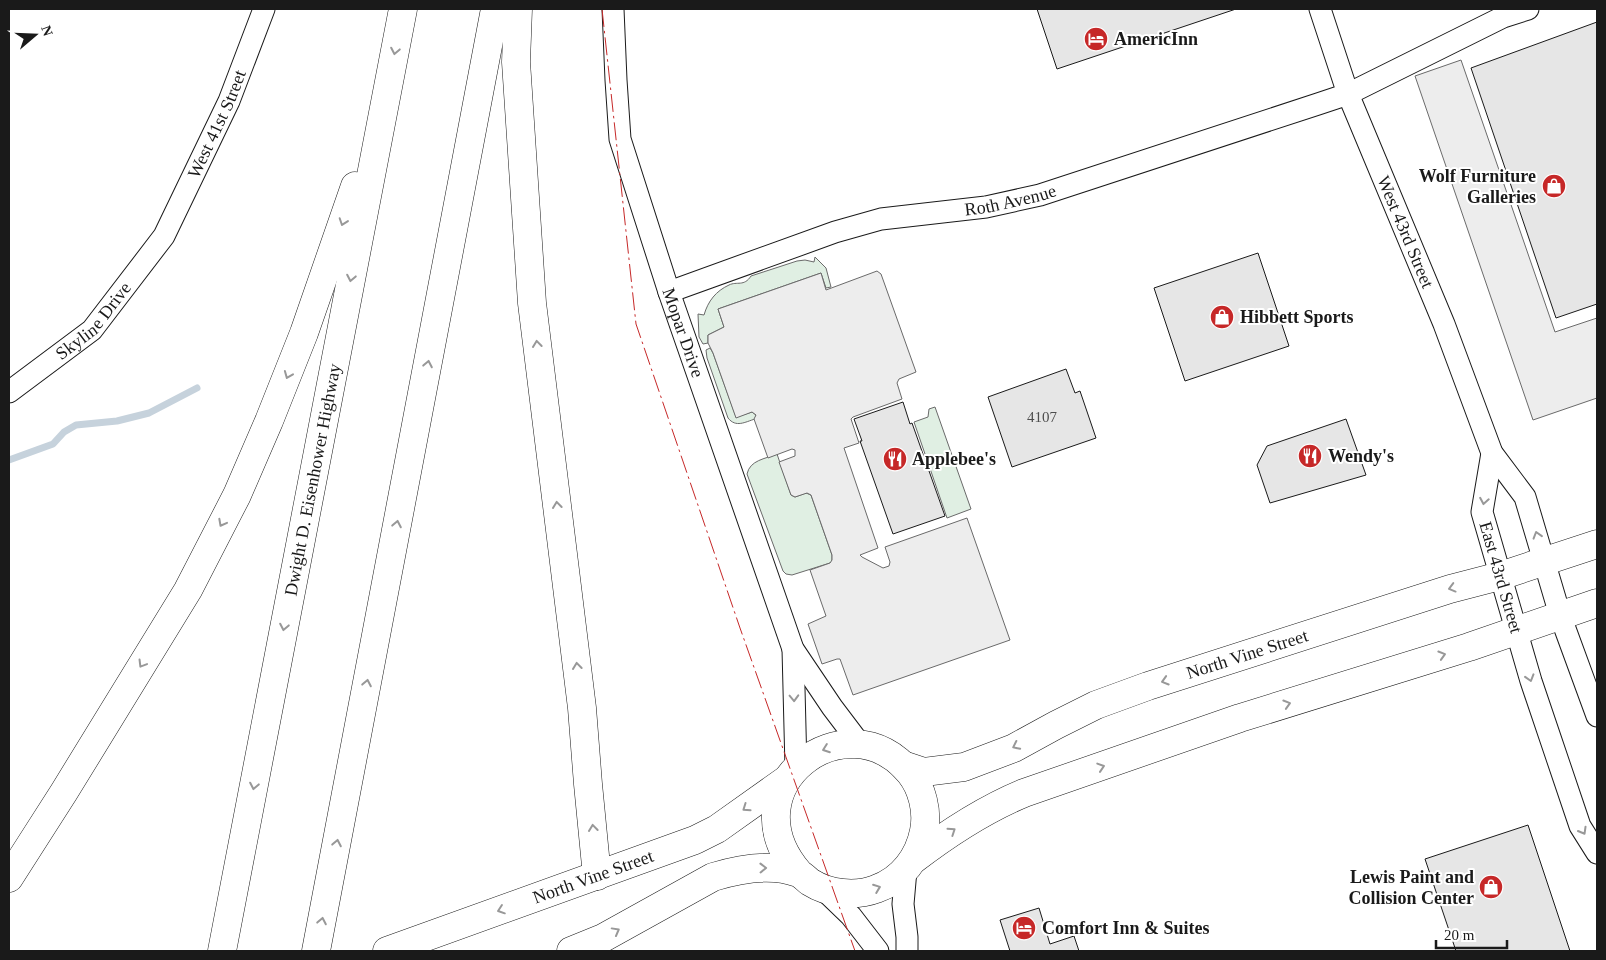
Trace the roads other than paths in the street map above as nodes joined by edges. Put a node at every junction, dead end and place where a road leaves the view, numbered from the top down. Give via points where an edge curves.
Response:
1 (264, 9) edge
2 (403, 9) edge
3 (495, 9) edge
4 (518, 9) edge
5 (614, 9) edge
6 (1320, 9) edge
7 (1528, 9) edge
8 (387, 93) junction
9 (1348, 94) junction
10 (164, 236) joint
11 (669, 292) junction
12 (9, 392) edge
13 (1492, 453) junction
14 (1597, 544) edge
15 (1545, 561) junction
16 (1500, 576) junction
17 (1597, 603) edge
18 (1560, 616) junction
19 (1516, 631) junction
20 (793, 649) junction
21 (1597, 716) edge
22 (860, 744) junction
23 (903, 765) junction
24 (791, 774) junction
25 (1597, 854) edge
26 (910, 865) junction
27 (799, 873) junction
28 (597, 876) junction
29 (9, 878) edge
30 (823, 888) junction
31 (224, 941) edge
32 (316, 951) edge
33 (387, 951) edge
34 (572, 951) edge
35 (878, 951) edge
36 (907, 951) edge

1 - 10 street, West 41st Street via 229,101
2 -> 8 highway, Dwight D. Eisenhower Highway
32 -> 3 highway
28 -> 4 highway via 582,708 532,303 516,62
5 - 11 street, Mopar Drive via 620,139
6 - 9 street, West 43rd Street
7 - 9 street, Roth Avenue via 1503,17
8 -> 29 highway via 304,333 237,495 188,590
8 -> 31 highway, Dwight D. Eisenhower Highway
9 - 11 street, Roth Avenue via 1040,195 986,207 881,219 835,232
9 - 13 street, West 43rd Street via 1444,324
10 - 12 street, Skyline Drive via 92,330
11 - 20 street, Mopar Drive
15 -> 13 street via 1525,497
13 -> 16 street, East 43rd Street via 1482,512
14 - 15 highway, North Vine Street
15 - 16 highway, North Vine Street
15 - 18 street
16 - 19 street, East 43rd Street
16 -> 23 highway, North Vine Street via 1450,588 1148,686 1096,705 1014,748 964,767 924,772
17 - 18 highway
18 - 19 highway
18 - 21 street
19 -> 25 street, East 43rd Street via 1530,682 1580,826
26 -> 19 highway via 963,824 1024,793 1240,718
20 - 22 street, Mopar Drive
20 -> 24 street, Mopar Drive
22 - 23 highway via 883,752
22 -> 24 highway via 836,745 814,753
23 - 26 highway via 914,778 925,811 921,844
24 - 27 highway via 779,795 776,829 788,860
24 -> 28 highway, North Vine Street via 716,829 695,840
30 -> 26 highway via 840,893 867,892 892,881
26 - 36 street via 903,904
27 - 30 highway
34 -> 27 highway via 603,938 713,877 732,871 769,867
28 -> 33 highway, North Vine Street
30 - 35 street via 851,916

